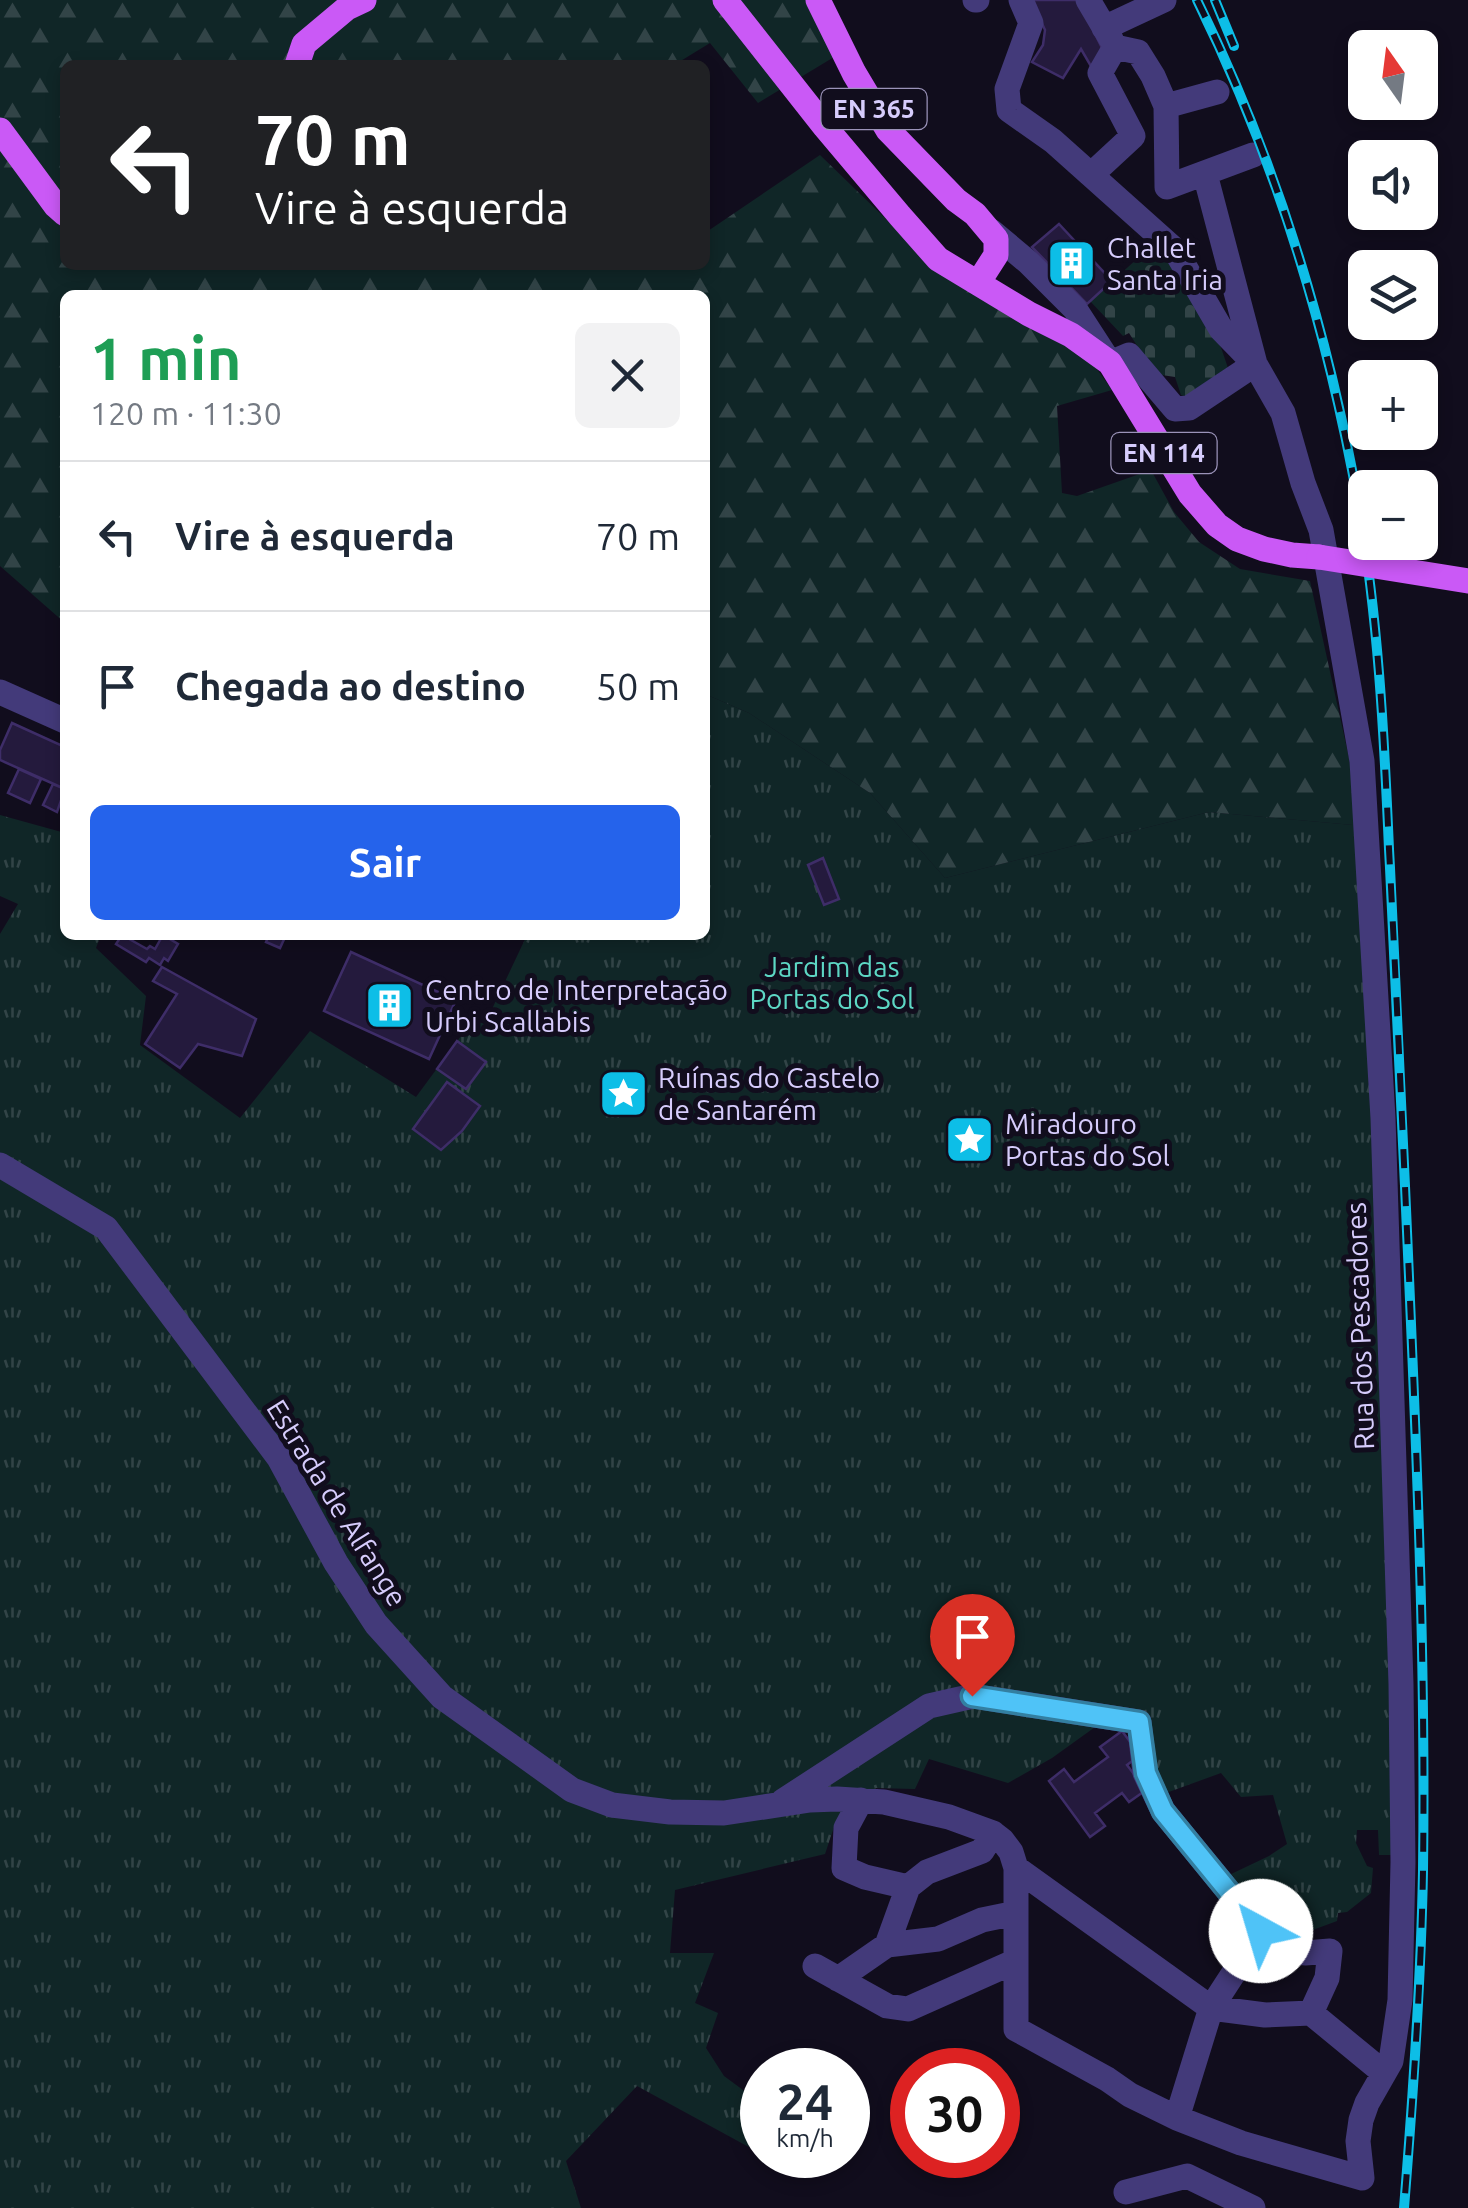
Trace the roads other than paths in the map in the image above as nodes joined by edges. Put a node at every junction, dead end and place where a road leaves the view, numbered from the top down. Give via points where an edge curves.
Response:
1 (364, 0) edge
2 (725, 0) edge
3 (818, 0) edge
4 (1021, 0) edge
5 (1088, 0) edge
6 (1164, 0) edge
7 (1110, 37) junction
8 (299, 60) edge
9 (1218, 92) dead end
10 (1166, 106) junction
11 (0, 130) edge
12 (1252, 155) dead end
13 (1092, 174) junction
14 (1205, 174) junction
15 (60, 210) edge
16 (991, 230) junction
17 (978, 283) junction
18 (1110, 363) junction
19 (1255, 364) junction
20 (1324, 568) junction
21 (1468, 581) edge
22 (0, 692) edge
23 (60, 719) edge
24 (0, 1165) edge
25 (861, 1800) junction
26 (775, 1807) junction
27 (993, 1833) junction
28 (1016, 1868) junction
29 (908, 1886) junction
30 (1016, 1913) junction
31 (1261, 1931) junction
32 (887, 1945) junction
33 (1016, 1961) junction
34 (814, 1966) dead end
35 (838, 1979) junction
36 (1211, 2008) junction
37 (1311, 2012) junction
38 (1384, 2073) junction
39 (1177, 2118) junction
40 (1126, 2192) dead end
41 (1253, 2208) edge

1 - 8 main road via 304,44
2 - 17 main road, EN 114 via 900,216 938,258
3 - 16 main road, EN 365 via 888,130
4 - 13 street via 1031,23 1007,89 1008,110
5 - 7 street
6 - 7 street
7 - 10 street via 1138,52
7 - 13 street via 1100,73 1132,136
9 - 10 street
10 - 14 street via 1167,188
11 - 15 main road
12 - 14 street
13 - 19 street via 1175,250 1222,329
14 - 19 street
16 - 17 main road via 996,255
16 - 18 street via 1076,309
17 - 18 main road, EN 114
18 - 19 street via 1130,355 1175,409 1189,408
18 - 20 main road, EN 114 via 1216,525 1237,539
19 - 20 street, Rua dos Pescadores via 1284,412 1321,530
20 - 21 main road, EN 114, bridge
20 - 38 street, Rua dos Pescadores via 1362,761 1383,1118 1403,1862 1400,2000
22 - 23 street
24 - 26 street, Estrada de Alfange via 106,1228 280,1458 376,1624 442,1697 572,1790 612,1804 724,1813
25 - 26 street, Estrada de Alfange
25 - 27 street, Estrada de Alfange via 948,1816
25 - 29 street via 846,1828 844,1868
26 - 31 street via 929,1706 972,1696 1139,1722 1146,1773 1163,1811
27 - 28 street
27 - 29 street via 982,1850
28 - 30 street
28 - 36 street
29 - 32 street
30 - 32 street via 938,1938
30 - 33 street
31 - 36 street
31 - 37 street via 1305,1952 1330,1950 1327,1978
32 - 35 street
33 - 35 street via 908,2009 887,2006
33 - 39 street via 1016,2029
34 - 35 street
36 - 37 street via 1265,2016
36 - 39 street
37 - 38 street
38 - 39 street, Rua dos Pescadores via 1361,2120 1362,2178
40 - 41 street via 1187,2176

